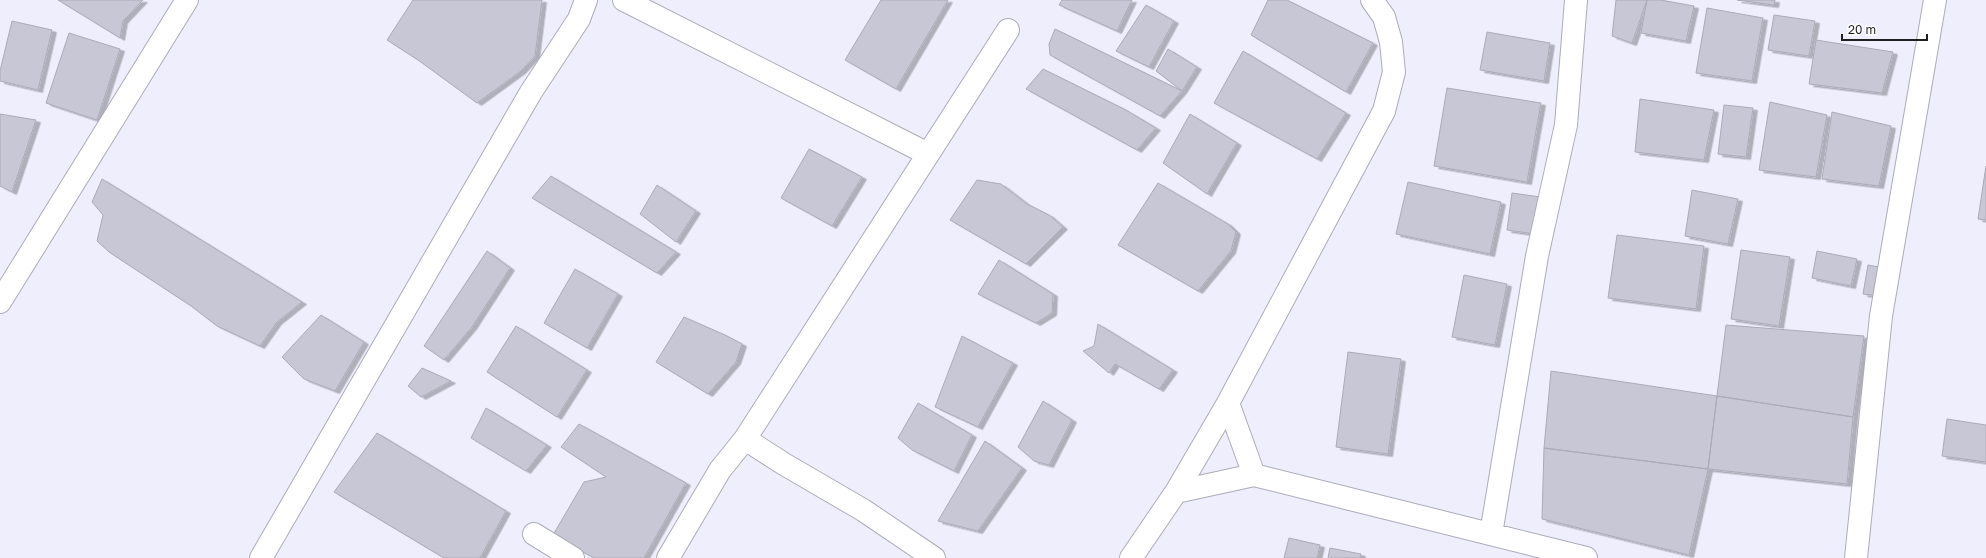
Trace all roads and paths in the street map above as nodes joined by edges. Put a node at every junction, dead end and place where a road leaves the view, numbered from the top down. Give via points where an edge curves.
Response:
1 (187, 0) edge
2 (586, 0) edge
3 (624, 0) edge
4 (1372, 0) edge
5 (1576, 0) edge
6 (1935, 0) edge
7 (1008, 30) dead end
8 (928, 154) junction
9 (0, 302) edge
10 (1228, 403) junction
11 (745, 439) junction
12 (1254, 475) junction
13 (1176, 492) junction
14 (534, 534) dead end
15 (1491, 534) junction
16 (261, 558) edge
17 (573, 558) edge
18 (668, 558) edge
19 (934, 558) edge
20 (1131, 558) edge
21 (1586, 558) edge
22 (1856, 558) edge

1 - 9 street
2 - 16 street via 579,18 531,92
3 - 8 street
4 - 10 street via 1384,16 1391,42 1394,72 1384,111
5 - 15 street via 1566,125 1537,256
6 - 22 street via 1881,316
7 - 8 street
8 - 11 street
10 - 12 street
10 - 13 street
11 - 18 street via 720,470
11 - 19 street via 863,510
12 - 13 street
12 - 15 street
13 - 20 street
14 - 17 street
15 - 21 street

